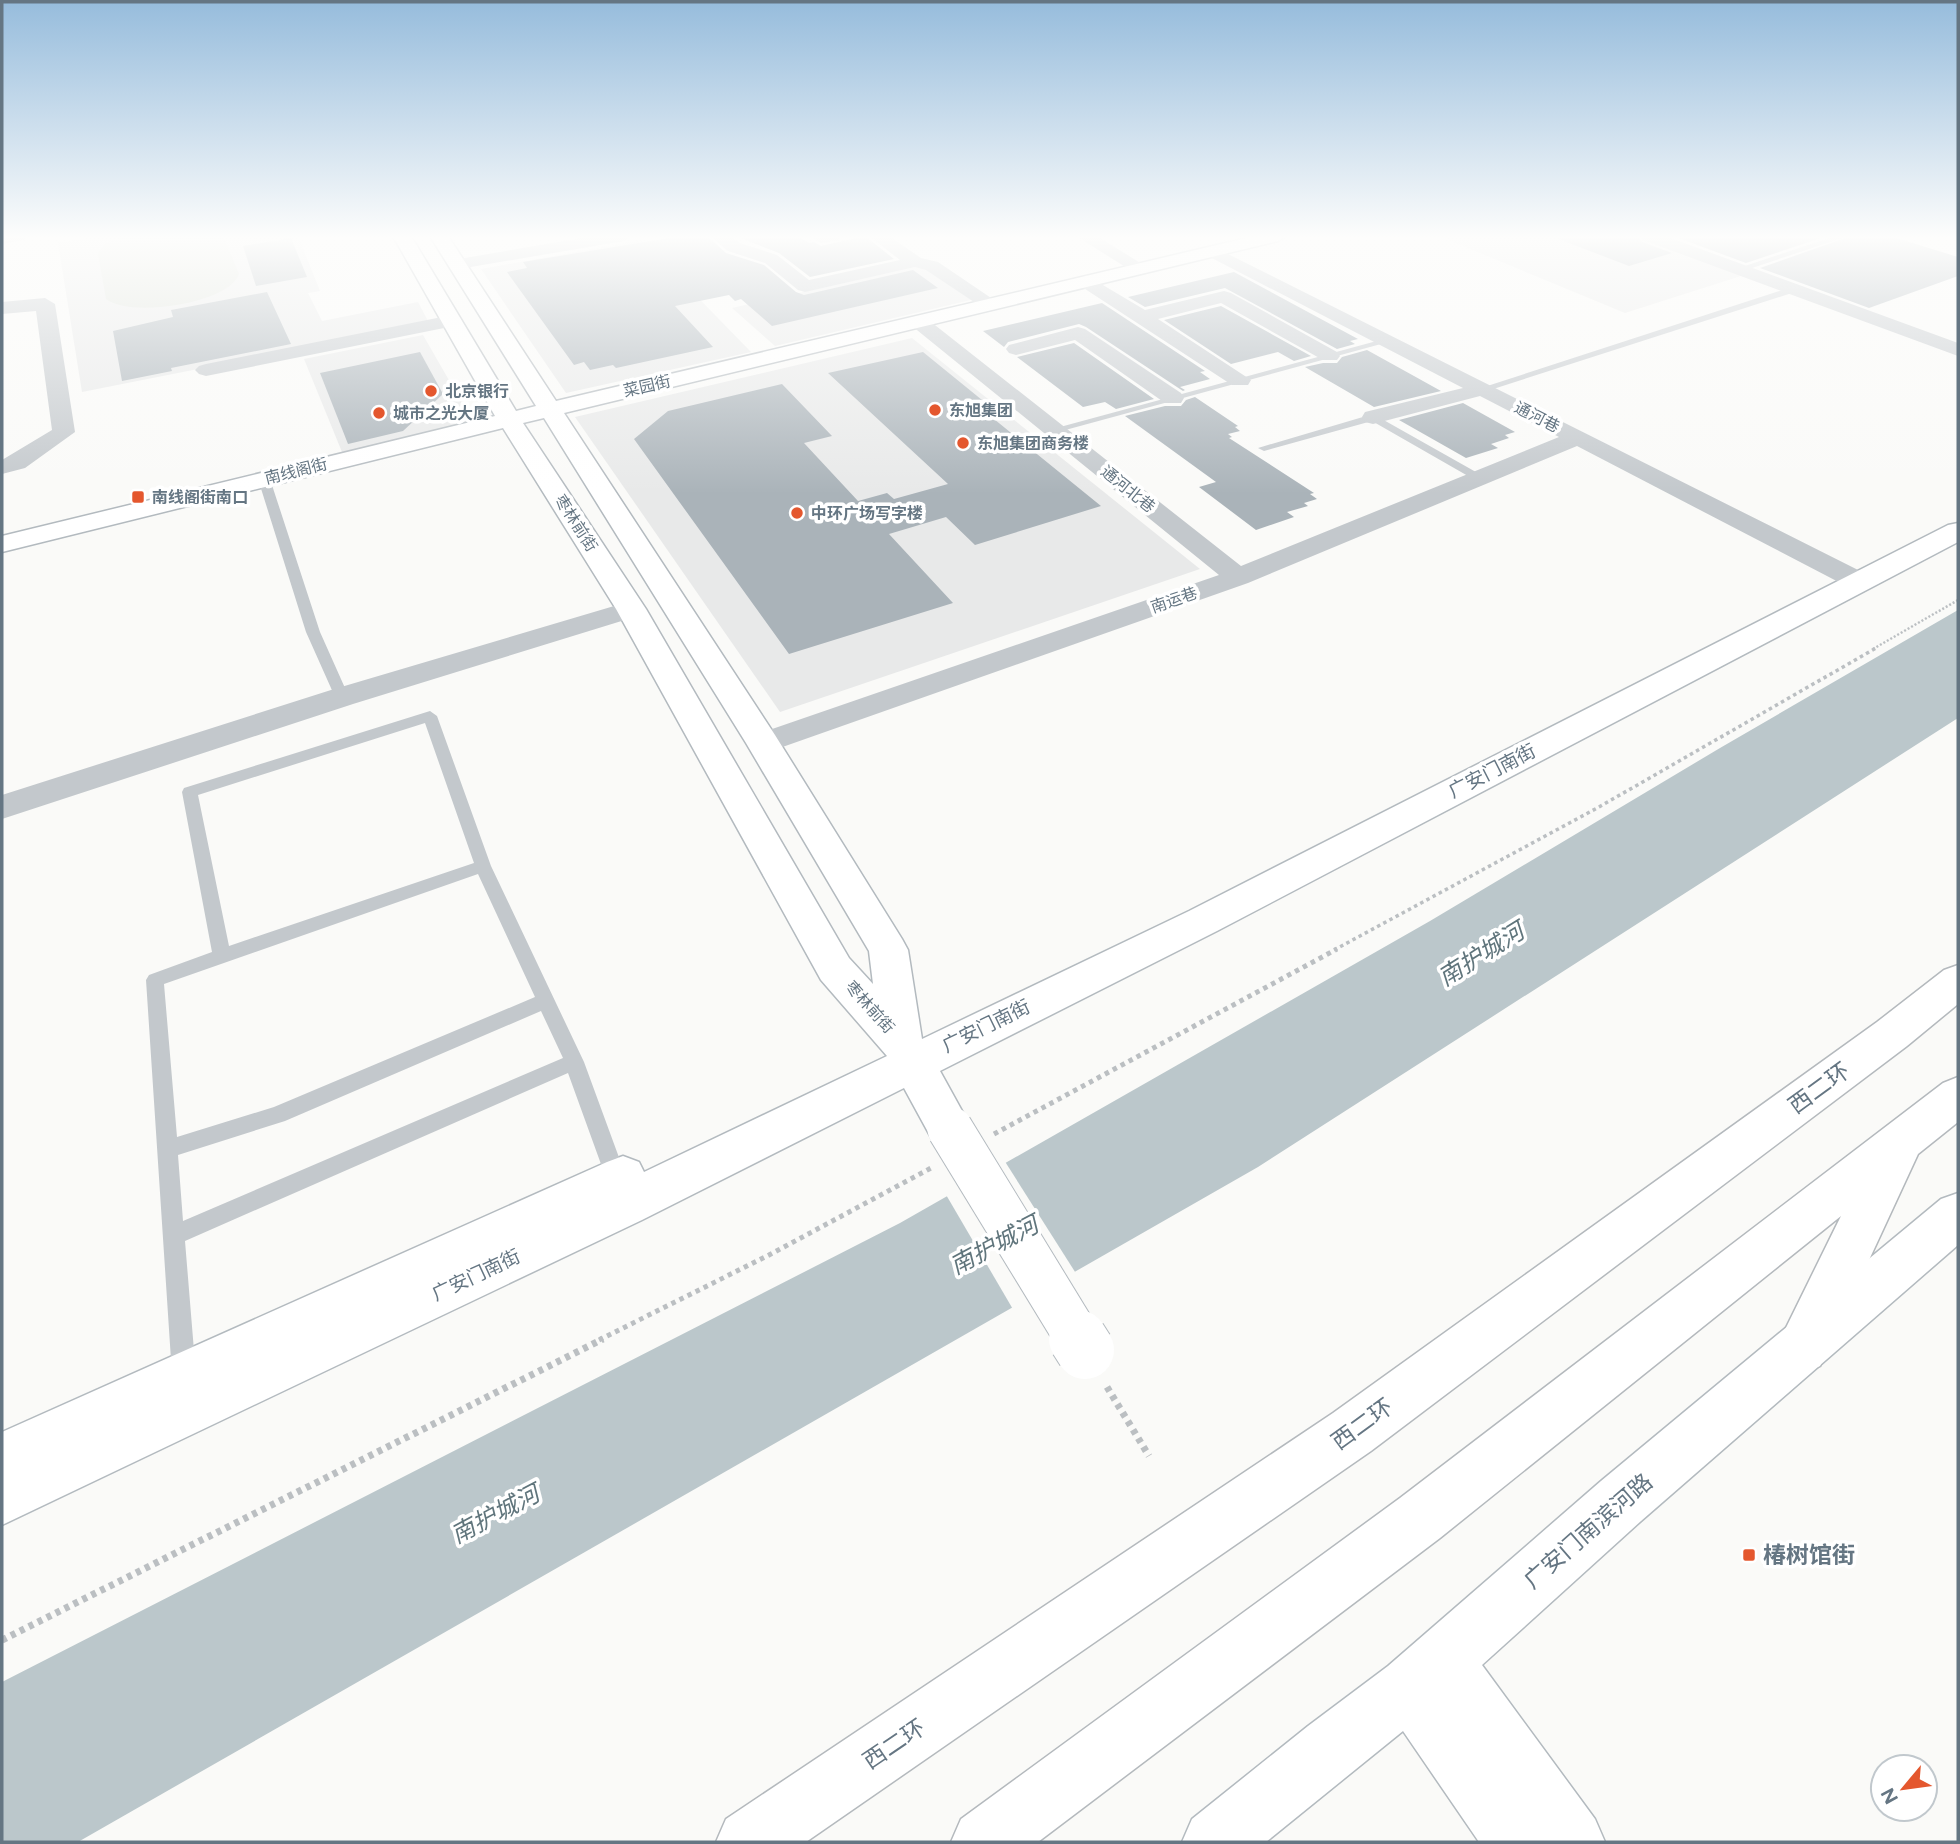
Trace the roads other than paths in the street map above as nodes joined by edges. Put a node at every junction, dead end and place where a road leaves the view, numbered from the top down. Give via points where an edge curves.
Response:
1 (48, 322) edge
2 (447, 322) edge
3 (453, 322) edge
4 (494, 322) edge
5 (919, 322) joint
6 (1149, 322) edge
7 (1269, 322) edge
8 (1350, 322) edge
9 (1692, 322) edge
10 (1885, 322) edge
11 (1387, 341) junction
12 (1016, 349) dead end
13 (1958, 349) edge
14 (1330, 356) junction
15 (206, 370) dead end
16 (1240, 380) junction
17 (1483, 389) junction
18 (1173, 398) junction
19 (548, 410) junction
20 (1373, 416) junction
21 (509, 419) junction
22 (1054, 430) junction
23 (1577, 438) junction
24 (1264, 448) dead end
25 (2, 467) edge
26 (1479, 478) junction
27 (264, 479) junction
28 (3, 492) edge
29 (1958, 516) edge
30 (1958, 531) edge
31 (2, 544) edge
32 (1238, 577) junction
33 (1852, 578) junction
34 (631, 608) junction
35 (342, 697) junction
36 (763, 743) junction
37 (2, 807) edge
38 (483, 866) junction
39 (222, 956) junction
40 (1958, 981) edge
41 (547, 1000) junction
42 (907, 1053) junction
43 (574, 1062) junction
44 (1958, 1096) edge
45 (1901, 1141) junction
46 (168, 1149) junction
47 (620, 1192) junction
48 (1958, 1215) edge
49 (173, 1236) junction
50 (1802, 1348) junction
51 (1085, 1350) road end
52 (186, 1393) junction
53 (2, 1460) edge
54 (2, 1497) edge
55 (1426, 1674) junction
56 (749, 1842) edge
57 (984, 1842) edge
58 (1215, 1842) edge
59 (1518, 1842) edge
60 (1572, 1842) edge

1 - 25 street via 64,432 17,463
2 - 15 street
3 - 21 main road, 枣林前街
4 - 19 main road, 枣林前街
5 - 19 main road, 菜园街
5 - 22 street, 通河北巷
6 - 16 street
7 - 14 street
8 - 11 street, 通河巷
9 - 17 lane
10 - 13 street
11 - 14 lane
11 - 17 street, 通河巷
12 - 18 street via 1078,333
14 - 16 lane
16 - 18 lane
17 - 20 street
17 - 23 street, 通河巷
18 - 22 lane
19 - 21 main road, 菜园街
19 - 36 main road, 枣林前街
20 - 24 lane
20 - 26 lane
21 - 27 main road, 南线阁街
21 - 34 main road, 枣林前街
22 - 32 street, 通河北巷
23 - 26 street, 南运巷
23 - 33 street, 通河巷
25 - 28 street via 7,486
26 - 32 street, 南运巷
27 - 31 main road, 南线阁街
27 - 35 lane via 313,632
29 - 33 main road, 广安门南街
30 - 33 main road, 广安门南街
32 - 36 street, 南运巷
33 - 42 main road, 广安门南街 via 1203,920
34 - 35 street
34 - 42 main road, 枣林前街 via 835,969
35 - 37 street
36 - 42 main road, 枣林前街 via 888,950
38 - 39 lane
38 - 39 lane via 430,716 190,792
38 - 41 lane
39 - 46 lane via 155,980
40 - 56 main road, 西二环 via 1352,1432
41 - 43 lane
41 - 46 lane via 278,1115
42 - 47 main road, 广安门南街
42 - 51 main road, bridge
43 - 47 lane
43 - 49 lane
44 - 45 main road
45 - 50 main road
45 - 57 main road via 1420,1518
46 - 49 lane
47 - 52 main road, 广安门南街
48 - 50 main road, 广安门南滨河路
49 - 52 lane
50 - 55 main road, 广安门南滨河路
52 - 53 main road, 广安门南街
52 - 54 main road, 广安门南街
55 - 58 main road, 广安门南滨河路
55 - 59 main road
55 - 60 main road

